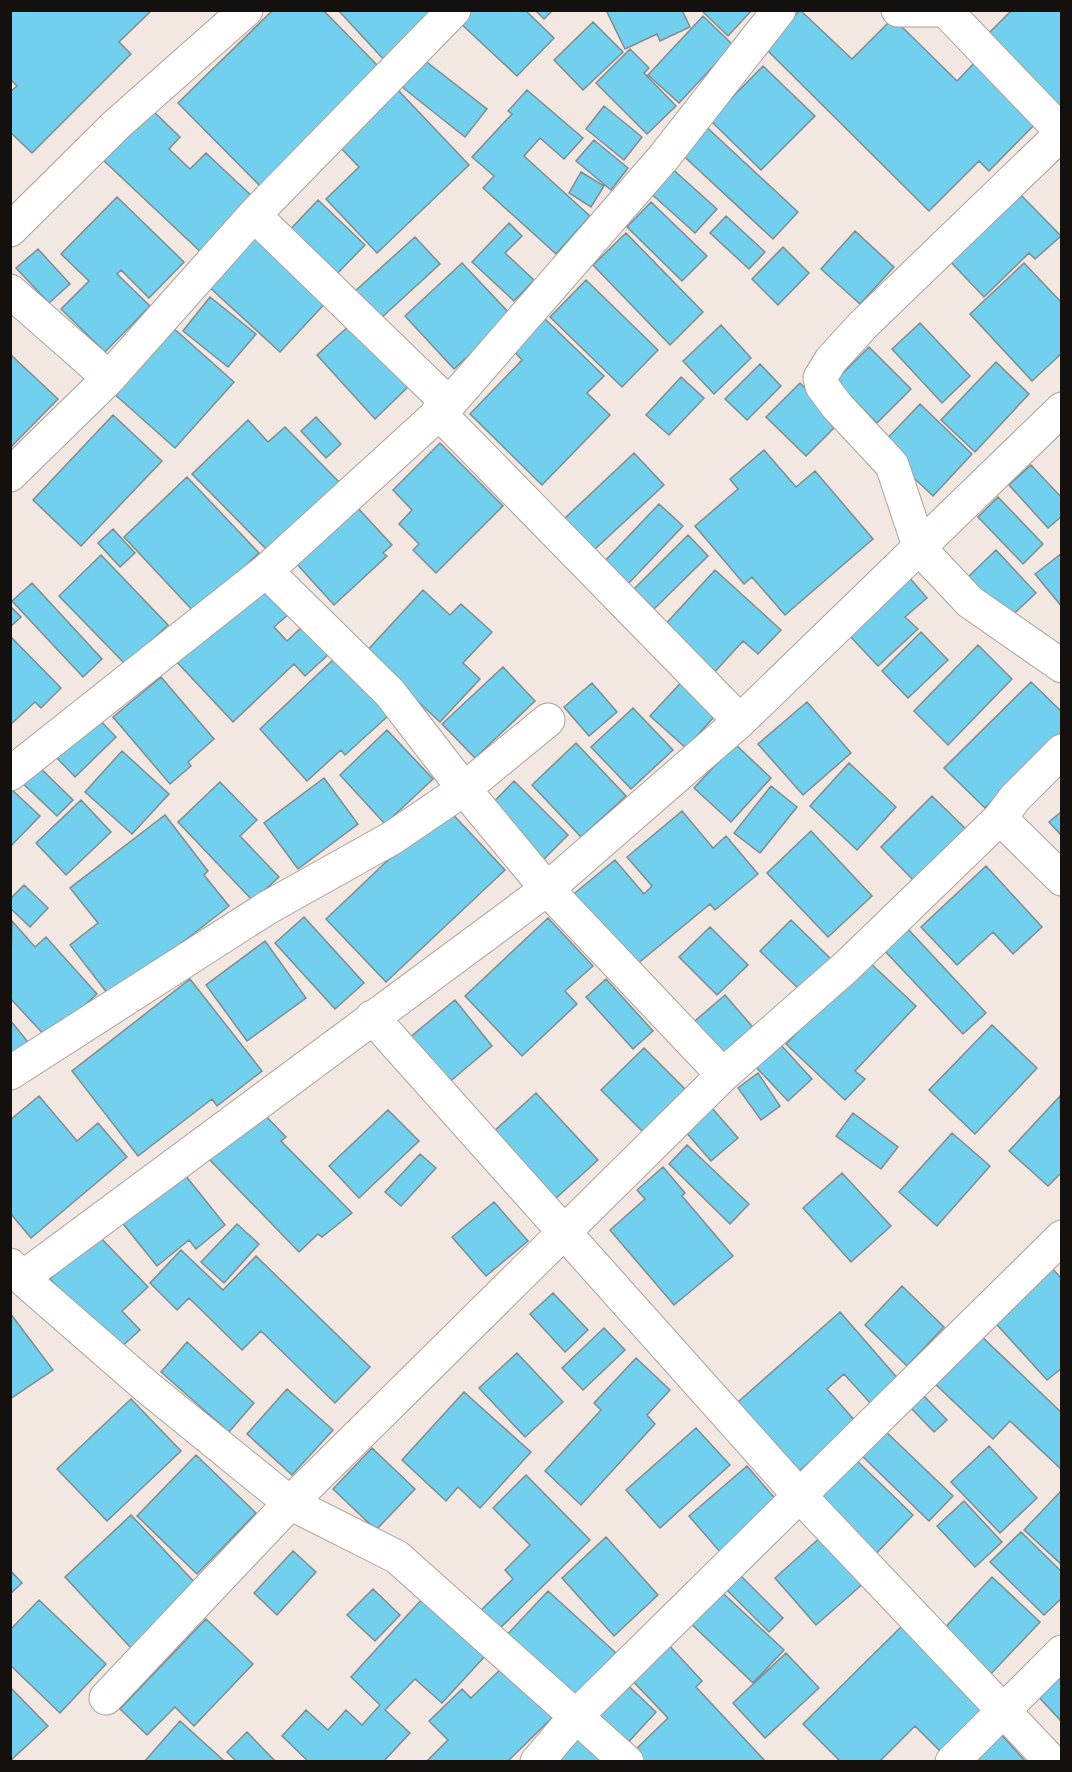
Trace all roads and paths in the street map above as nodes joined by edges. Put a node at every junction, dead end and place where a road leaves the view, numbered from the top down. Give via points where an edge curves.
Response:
1 (246, 10) edge
2 (454, 10) edge
3 (779, 10) edge
4 (898, 10) edge
5 (949, 11) edge
6 (1062, 133) edge
7 (254, 215) junction
8 (10, 230) edge
9 (10, 291) edge
10 (109, 378) junction
11 (443, 408) junction
12 (1062, 409) edge
13 (10, 475) edge
14 (920, 549) junction
15 (266, 571) junction
16 (1056, 651) edge
17 (548, 720) dead end
18 (740, 721) junction
19 (1062, 751) edge
20 (10, 774) edge
21 (464, 789) junction
22 (1000, 818) junction
23 (1062, 879) edge
24 (547, 889) junction
25 (372, 1017) junction
26 (10, 1073) edge
27 (723, 1075) junction
28 (566, 1232) junction
29 (1062, 1236) edge
30 (16, 1271) edge
31 (799, 1495) junction
32 (290, 1503) junction
33 (1062, 1652) edge
34 (106, 1698) dead end
35 (1002, 1709) junction
36 (576, 1716) junction
37 (537, 1761) edge
38 (627, 1761) edge
39 (952, 1761) edge
40 (1052, 1761) edge

1 - 8 street via 116,125
2 - 7 street
3 - 11 street via 664,157
4 - 5 street
5 - 6 street
6 - 14 street via 863,325 820,378 832,400 892,465
7 - 10 street
7 - 11 street
9 - 10 street
10 - 13 street
11 - 15 street
11 - 18 street
12 - 14 street
14 - 16 street via 970,602
14 - 18 street
15 - 20 street
15 - 21 street via 390,693
17 - 21 street
18 - 24 street
19 - 22 street
21 - 24 street
21 - 26 street via 392,838 267,908
22 - 23 street
22 - 27 street via 847,966
24 - 25 street
24 - 27 street
25 - 28 street
25 - 30 street
27 - 28 street
28 - 31 street
28 - 32 street
29 - 31 street
30 - 32 street via 147,1387
31 - 35 street
31 - 36 street
32 - 34 street
32 - 36 street via 397,1557
33 - 35 street
35 - 39 street
35 - 40 street
36 - 37 street
36 - 38 street

